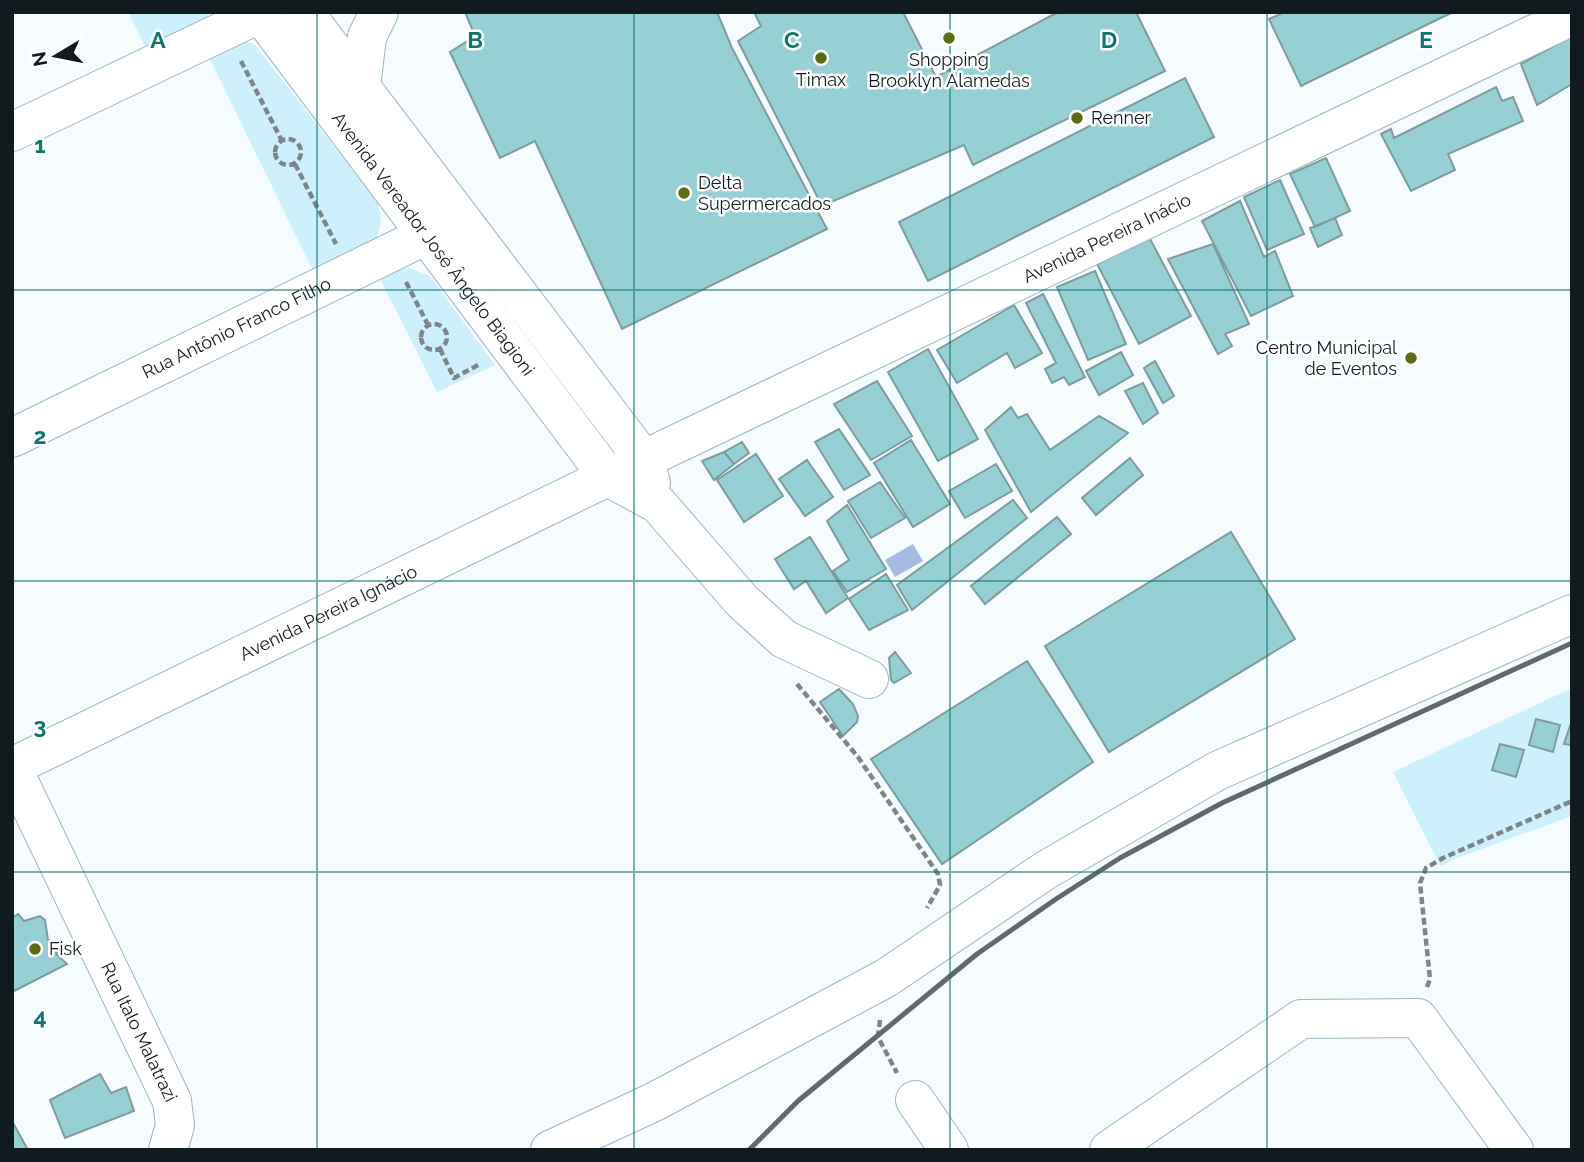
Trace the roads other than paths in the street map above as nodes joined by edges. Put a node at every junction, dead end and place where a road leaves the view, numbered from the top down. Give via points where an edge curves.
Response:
1 (304, 12) edge
2 (379, 12) edge
3 (260, 13) edge
4 (1572, 16) edge
5 (361, 86) junction
6 (12, 132) edge
7 (461, 219) junction
8 (426, 235) junction
9 (12, 438) edge
10 (643, 460) junction
11 (608, 477) junction
12 (658, 504) junction
13 (1572, 614) edge
14 (869, 679) dead end
15 (12, 767) edge
16 (915, 1100) road end
17 (168, 1150) edge
18 (550, 1150) edge
19 (949, 1150) edge
20 (1109, 1150) edge
21 (1514, 1150) edge

1 - 5 street
2 - 5 street via 367,37
3 - 6 street
3 - 8 street, Avenida Vereador José Ângelo Biagioni
4 - 10 street, Avenida Pereira Inácio
5 - 7 street
7 - 8 street, Rua Antônio Franco Filho
7 - 10 street
8 - 9 street, Rua Antônio Franco Filho
8 - 11 street, Avenida Vereador José Ângelo Biagioni
10 - 11 street, Avenida Pereira Ignácio
10 - 12 street
11 - 12 street
11 - 15 street, Avenida Pereira Ignácio
12 - 14 street via 742,601 784,639
13 - 18 street via 1217,771 1046,870 886,978 654,1102
15 - 17 street, Rua Italo Malatrazi via 172,1101 175,1125
16 - 19 street
20 - 21 street via 1301,1019 1418,1018

